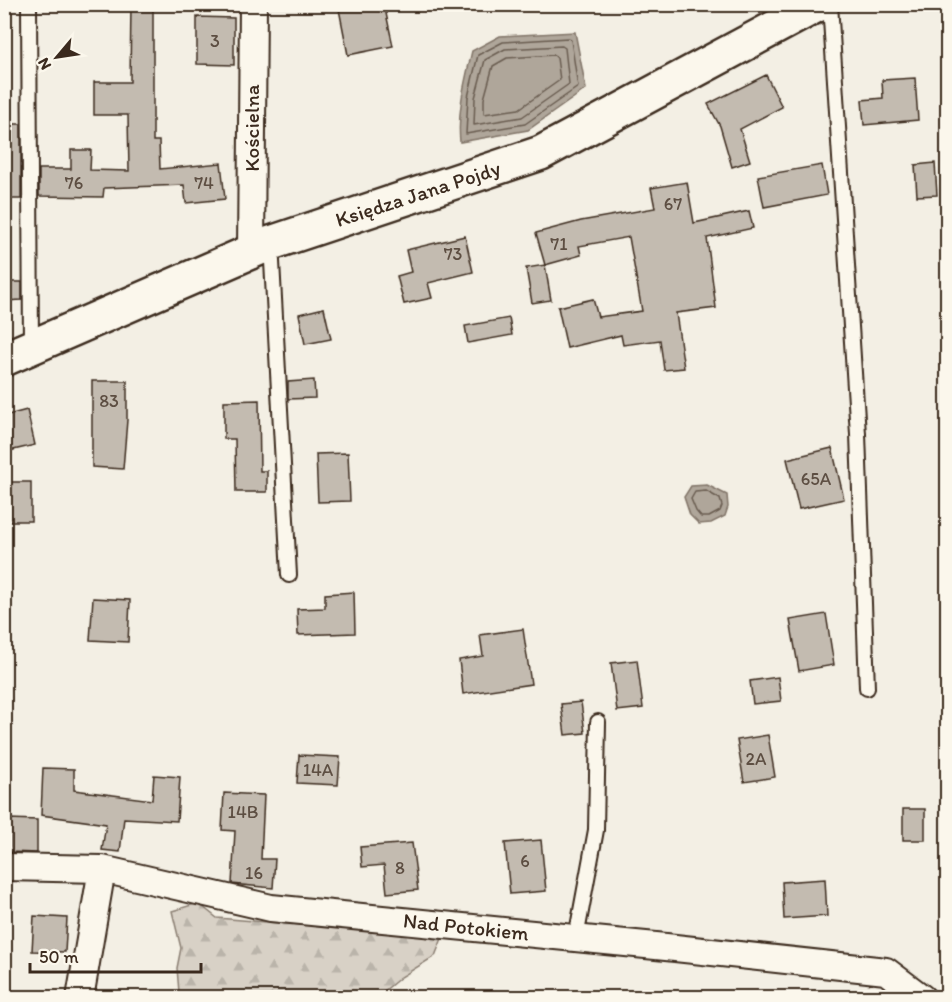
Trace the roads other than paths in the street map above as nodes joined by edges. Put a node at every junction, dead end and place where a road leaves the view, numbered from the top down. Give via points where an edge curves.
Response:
1 (29, 4) edge
2 (253, 4) edge
3 (819, 4) edge
4 (830, 4) edge
5 (261, 247) junction
6 (18, 353) edge
7 (289, 575) dead end
8 (867, 688) dead end
9 (598, 722) dead end
10 (4, 867) edge
11 (102, 869) junction
12 (576, 938) junction
13 (80, 998) edge
14 (922, 998) edge

1 - 6 lane
2 - 5 street, Kościelna
3 - 5 street, Księdza Jana Pojdy via 541,153
4 - 8 lane via 858,434
5 - 6 street, Księdza Jana Pojdy
5 - 7 lane
9 - 12 lane via 596,831
10 - 11 street, Nad Potokiem
11 - 12 street, Nad Potokiem via 271,908
11 - 13 street
12 - 14 street, Nad Potokiem via 886,971

